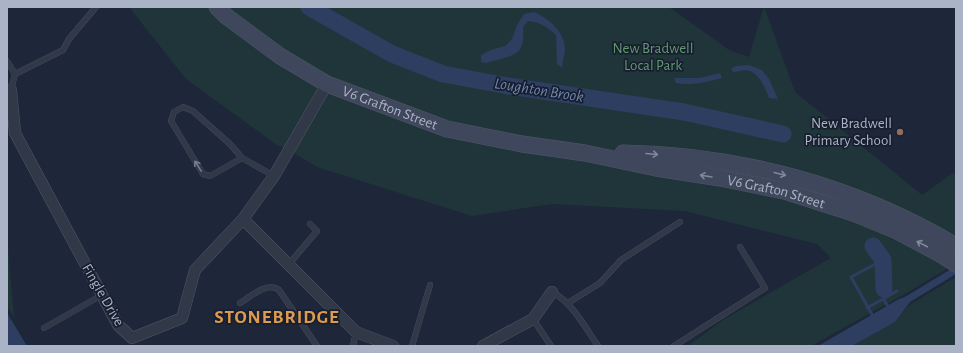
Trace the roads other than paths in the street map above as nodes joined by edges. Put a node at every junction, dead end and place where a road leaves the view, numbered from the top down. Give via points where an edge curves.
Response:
1 (96, 7) edge
2 (217, 7) edge
3 (7, 61) edge
4 (15, 74) junction
5 (327, 84) junction
6 (11, 90) joint
7 (585, 153) junction
8 (242, 158) junction
9 (274, 176) junction
10 (243, 219) junction
11 (680, 222) dead end
12 (310, 224) dead end
13 (956, 246) edge
14 (740, 247) dead end
15 (289, 264) junction
16 (956, 264) edge
17 (430, 285) dead end
18 (552, 292) joint
19 (102, 295) junction
20 (240, 303) dead end
21 (568, 303) junction
22 (533, 319) junction
23 (44, 328) dead end
24 (356, 332) junction
25 (134, 342) edge
26 (317, 346) edge
27 (353, 346) edge
28 (393, 346) edge
29 (412, 346) edge
30 (483, 346) edge
31 (551, 346) edge
32 (598, 346) edge
33 (674, 346) edge

1 - 4 lane via 63,50
2 - 5 street, V6 Grafton Street via 280,56
3 - 4 lane
4 - 6 lane
5 - 7 street, V6 Grafton Street via 447,129
5 - 9 street, Fingle Drive
6 - 19 street, Fingle Drive via 15,133
7 -> 13 street, V6 Grafton Street via 647,154 753,167 857,197 888,210
16 -> 7 street, V6 Grafton Street via 897,232 852,213 784,191
8 -> 8 lane via 210,176 203,174 171,121 174,112 183,108 193,111
8 - 9 lane
9 - 10 street, Fingle Drive
10 - 15 street
10 - 25 street, Fingle Drive via 195,270 182,318
11 - 21 lane via 621,260 600,283
12 - 15 lane via 317,230
14 - 33 lane via 765,288
15 - 24 street
17 - 29 lane
18 - 21 lane
18 - 22 street
19 - 23 lane
19 - 25 street, Fingle Drive via 118,325
20 - 26 lane via 267,287 276,287
21 - 32 lane
22 - 30 street
22 - 31 lane
24 - 27 lane
24 - 28 street

